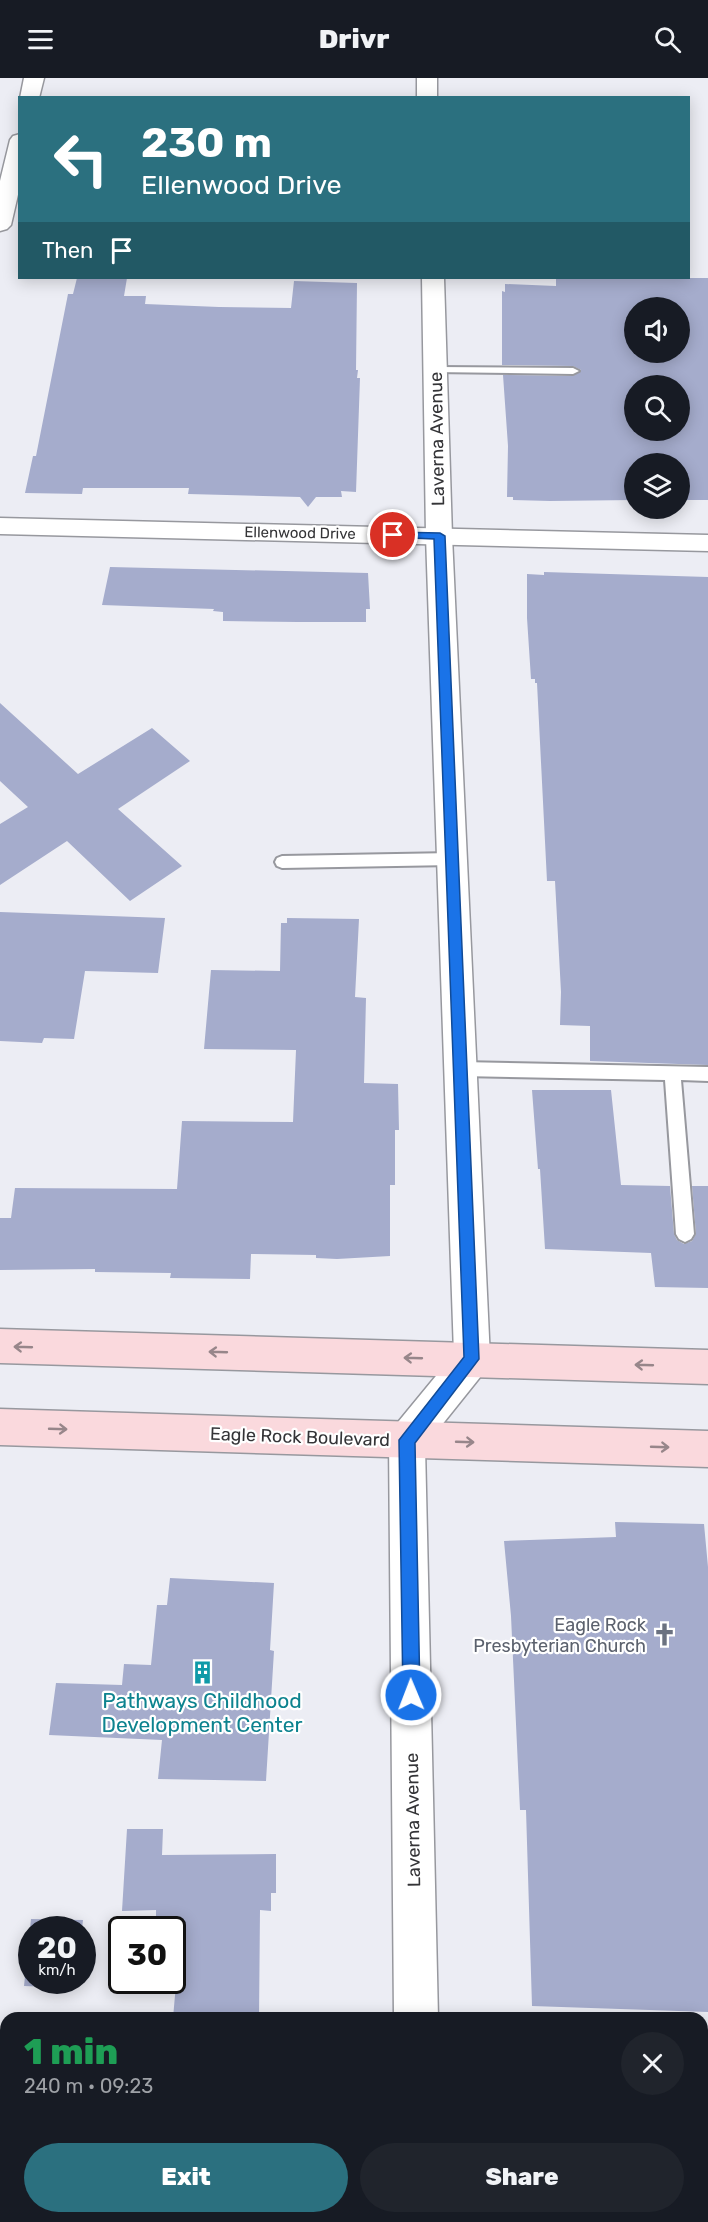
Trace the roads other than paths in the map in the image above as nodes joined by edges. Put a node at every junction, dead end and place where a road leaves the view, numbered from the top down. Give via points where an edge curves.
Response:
1 (34, 78) edge
2 (426, 78) edge
3 (30, 96) edge
4 (427, 96) edge
5 (18, 148) edge
6 (0, 225) edge
7 (433, 279) edge
8 (436, 370) junction
9 (573, 372) dead end
10 (0, 526) edge
11 (440, 536) junction
12 (708, 543) edge
13 (453, 860) junction
14 (282, 862) dead end
15 (461, 1069) junction
16 (672, 1073) junction
17 (708, 1074) edge
18 (685, 1233) dead end
19 (0, 1346) edge
20 (472, 1359) junction
21 (708, 1367) edge
22 (0, 1427) edge
23 (407, 1440) junction
24 (708, 1449) edge
25 (416, 2012) edge

1 - 3 street
2 - 4 street
5 - 6 street
7 - 8 street, Laverna Avenue
8 - 9 lane
8 - 11 street, Laverna Avenue
10 - 11 street, Ellenwood Drive
11 - 12 street, Ellenwood Drive
11 - 13 street, Laverna Avenue
13 - 14 lane
13 - 15 street, Laverna Avenue
15 - 16 lane
15 - 20 street, Laverna Avenue
16 - 17 lane
16 - 18 lane
20 -> 19 main road
21 -> 20 main road
20 - 23 street
22 -> 23 main road, Eagle Rock Boulevard
23 -> 24 main road, Eagle Rock Boulevard
23 - 25 street, Laverna Avenue

